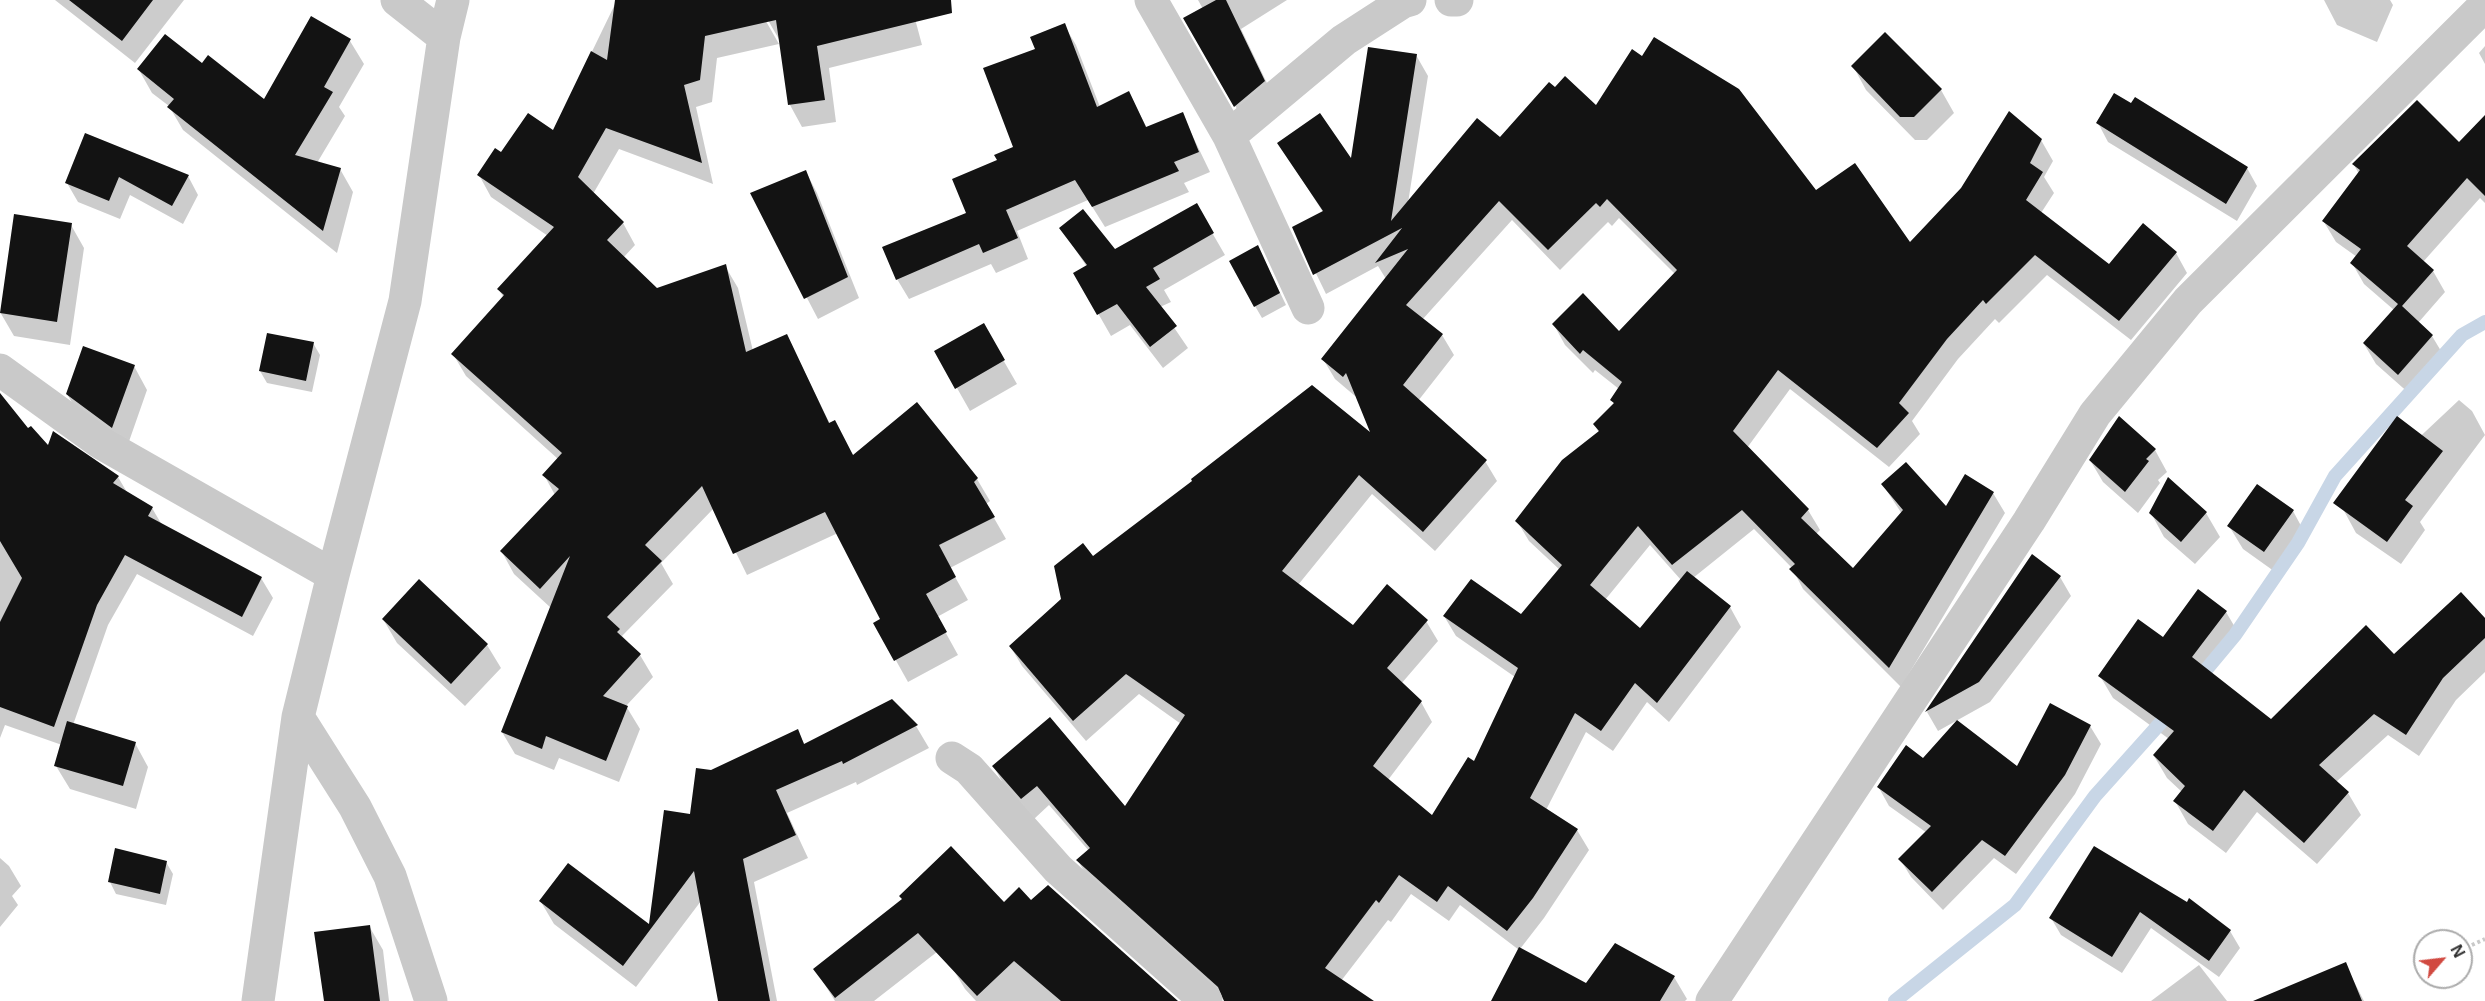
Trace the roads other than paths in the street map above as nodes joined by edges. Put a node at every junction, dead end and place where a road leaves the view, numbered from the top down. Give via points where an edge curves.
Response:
1 (397, 0) edge
2 (453, 0) edge
3 (1151, 0) edge
4 (1410, 0) edge
5 (1451, 0) edge
6 (1457, 0) edge
7 (2477, 4) edge
8 (444, 38) junction
9 (1229, 136) junction
10 (1308, 308) dead end
11 (0, 370) edge
12 (333, 575) junction
13 (298, 717) junction
14 (952, 758) dead end
15 (258, 1001) edge
16 (431, 1001) edge
17 (1206, 1001) edge
18 (1712, 1001) edge

1 - 8 street
2 - 8 street
3 - 9 street
4 - 9 street via 1344,40
5 - 6 street
7 - 18 street via 2188,301 2095,414 2023,530
8 - 12 street via 405,301
9 - 10 street
11 - 12 street via 101,443
12 - 13 street
13 - 15 street
13 - 16 street via 355,807 390,876
14 - 17 street via 969,769 1058,869

